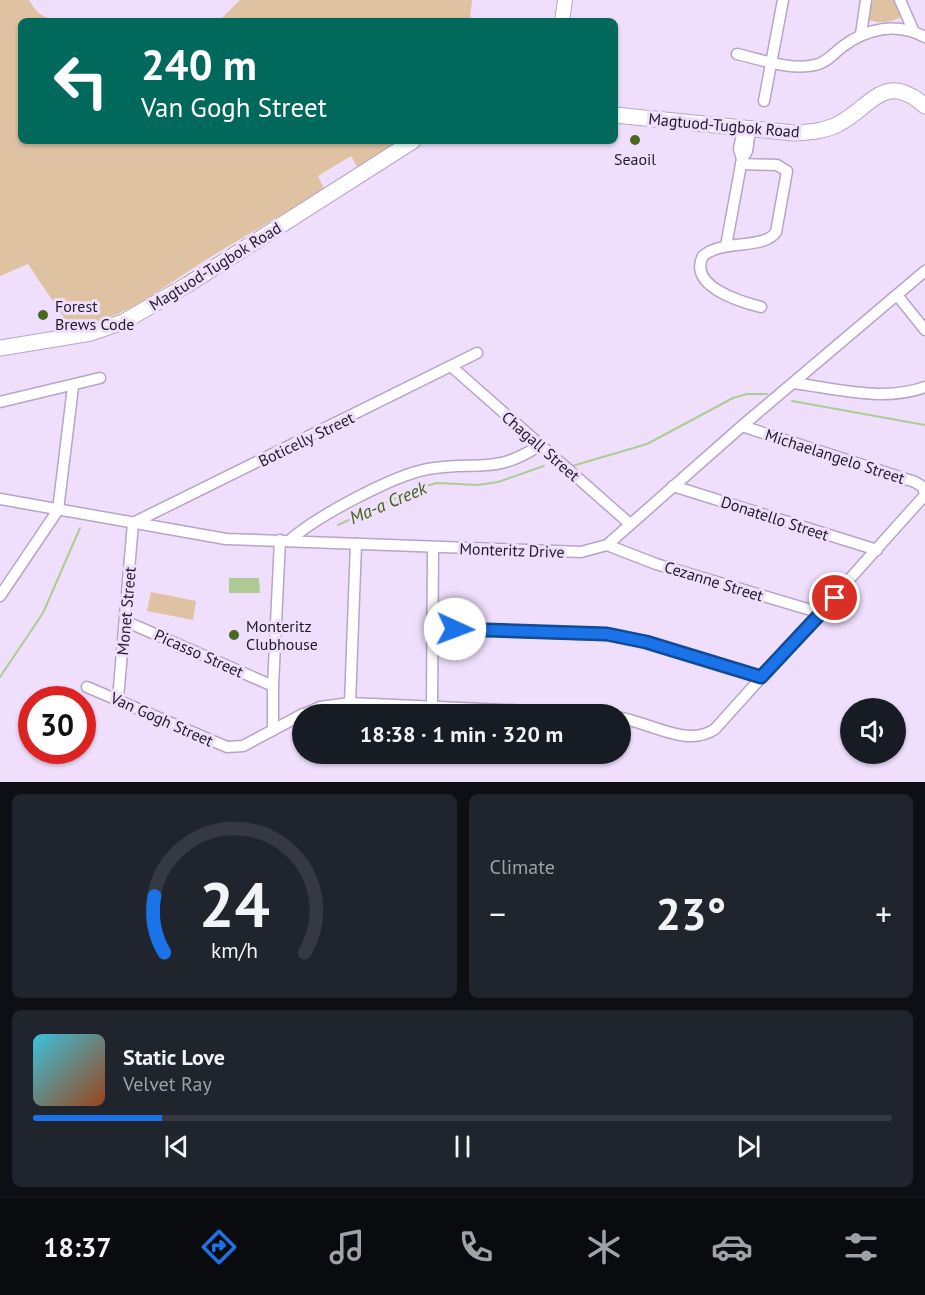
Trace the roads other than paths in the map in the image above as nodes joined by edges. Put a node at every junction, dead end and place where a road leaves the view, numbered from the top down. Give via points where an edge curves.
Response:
1 (565, 0) edge
2 (783, 0) edge
3 (866, 0) edge
4 (900, 0) edge
5 (562, 18) edge
6 (913, 30) junction
7 (861, 34) junction
8 (925, 37) edge
9 (737, 54) dead end
10 (773, 62) junction
11 (764, 101) dead end
12 (925, 106) edge
13 (618, 115) edge
14 (746, 130) junction
15 (408, 144) edge
16 (742, 162) junction
17 (726, 246) junction
18 (925, 271) edge
19 (897, 295) junction
20 (761, 307) dead end
21 (925, 330) edge
22 (0, 348) edge
23 (477, 353) dead end
24 (452, 368) junction
25 (100, 378) dead end
26 (794, 383) junction
27 (73, 387) junction
28 (925, 387) edge
29 (0, 402) edge
30 (742, 426) junction
31 (540, 445) junction
32 (673, 486) junction
33 (925, 490) edge
34 (0, 499) edge
35 (58, 510) junction
36 (134, 523) junction
37 (630, 524) junction
38 (285, 540) junction
39 (356, 544) junction
40 (607, 545) junction
41 (433, 548) junction
42 (877, 550) junction
43 (0, 596) edge
44 (821, 614) junction
45 (125, 621) junction
46 (434, 628) junction
47 (761, 677) junction
48 (273, 686) junction
49 (96, 690) edge
50 (118, 699) junction
51 (350, 703) junction
52 (342, 704) edge
53 (377, 704) edge
54 (432, 704) edge
55 (292, 720) edge
56 (631, 721) edge
57 (273, 730) junction

1 - 5 street
2 - 10 street
3 - 7 street
4 - 6 street
6 - 7 street via 885,27
6 - 8 street
7 - 10 street via 817,65
9 - 10 street
10 - 11 street
12 - 14 main road, Magtuod-Tugbok Road via 909,94 887,91 830,127 794,133
13 - 14 main road, Magtuod-Tugbok Road
14 - 16 street via 747,151
15 - 22 main road, Magtuod-Tugbok Road via 123,322 91,333
16 - 17 street
16 - 17 street via 780,166 787,174 773,236
17 - 20 street via 703,256 702,274 722,293
18 - 19 street, Monteritz Drive
19 - 21 street
19 - 26 street, Monteritz Drive
23 - 24 street, Boticelly Street
24 - 31 street, Chagall Street
24 - 36 street, Boticelly Street
25 - 27 street
26 - 28 street via 877,394
26 - 30 street, Monteritz Drive
27 - 29 street
27 - 35 street
30 - 32 street, Monteritz Drive
30 - 33 street, Michaelangelo Street via 915,482
31 - 37 street, Chagall Street
31 - 38 street via 494,466 416,472 327,514
32 - 37 street, Monteritz Drive
32 - 42 street, Donatello Street
33 - 42 street via 923,500
34 - 35 street, Monteritz Drive
35 - 36 street, Monteritz Drive
35 - 43 street
36 - 38 street, Monteritz Drive via 216,538
36 - 45 street, Monet Street
37 - 40 street, Monteritz Drive
38 - 39 street, Monteritz Drive
38 - 48 street
39 - 41 street, Monteritz Drive
39 - 51 street
40 - 41 street, Monteritz Drive via 581,552
40 - 44 street, Cezanne Street via 656,564
41 - 46 street
42 - 44 street
44 - 47 street
45 - 48 street, Picasso Street
45 - 50 street, Monet Street
46 - 47 street via 607,634
46 - 54 street
47 - 56 street via 706,735 681,735
48 - 57 street
49 - 50 street, Van Gogh Street
50 - 57 street, Van Gogh Street via 227,747 243,746
51 - 52 street, Van Gogh Street
51 - 53 street, Van Gogh Street
55 - 57 street, Van Gogh Street

